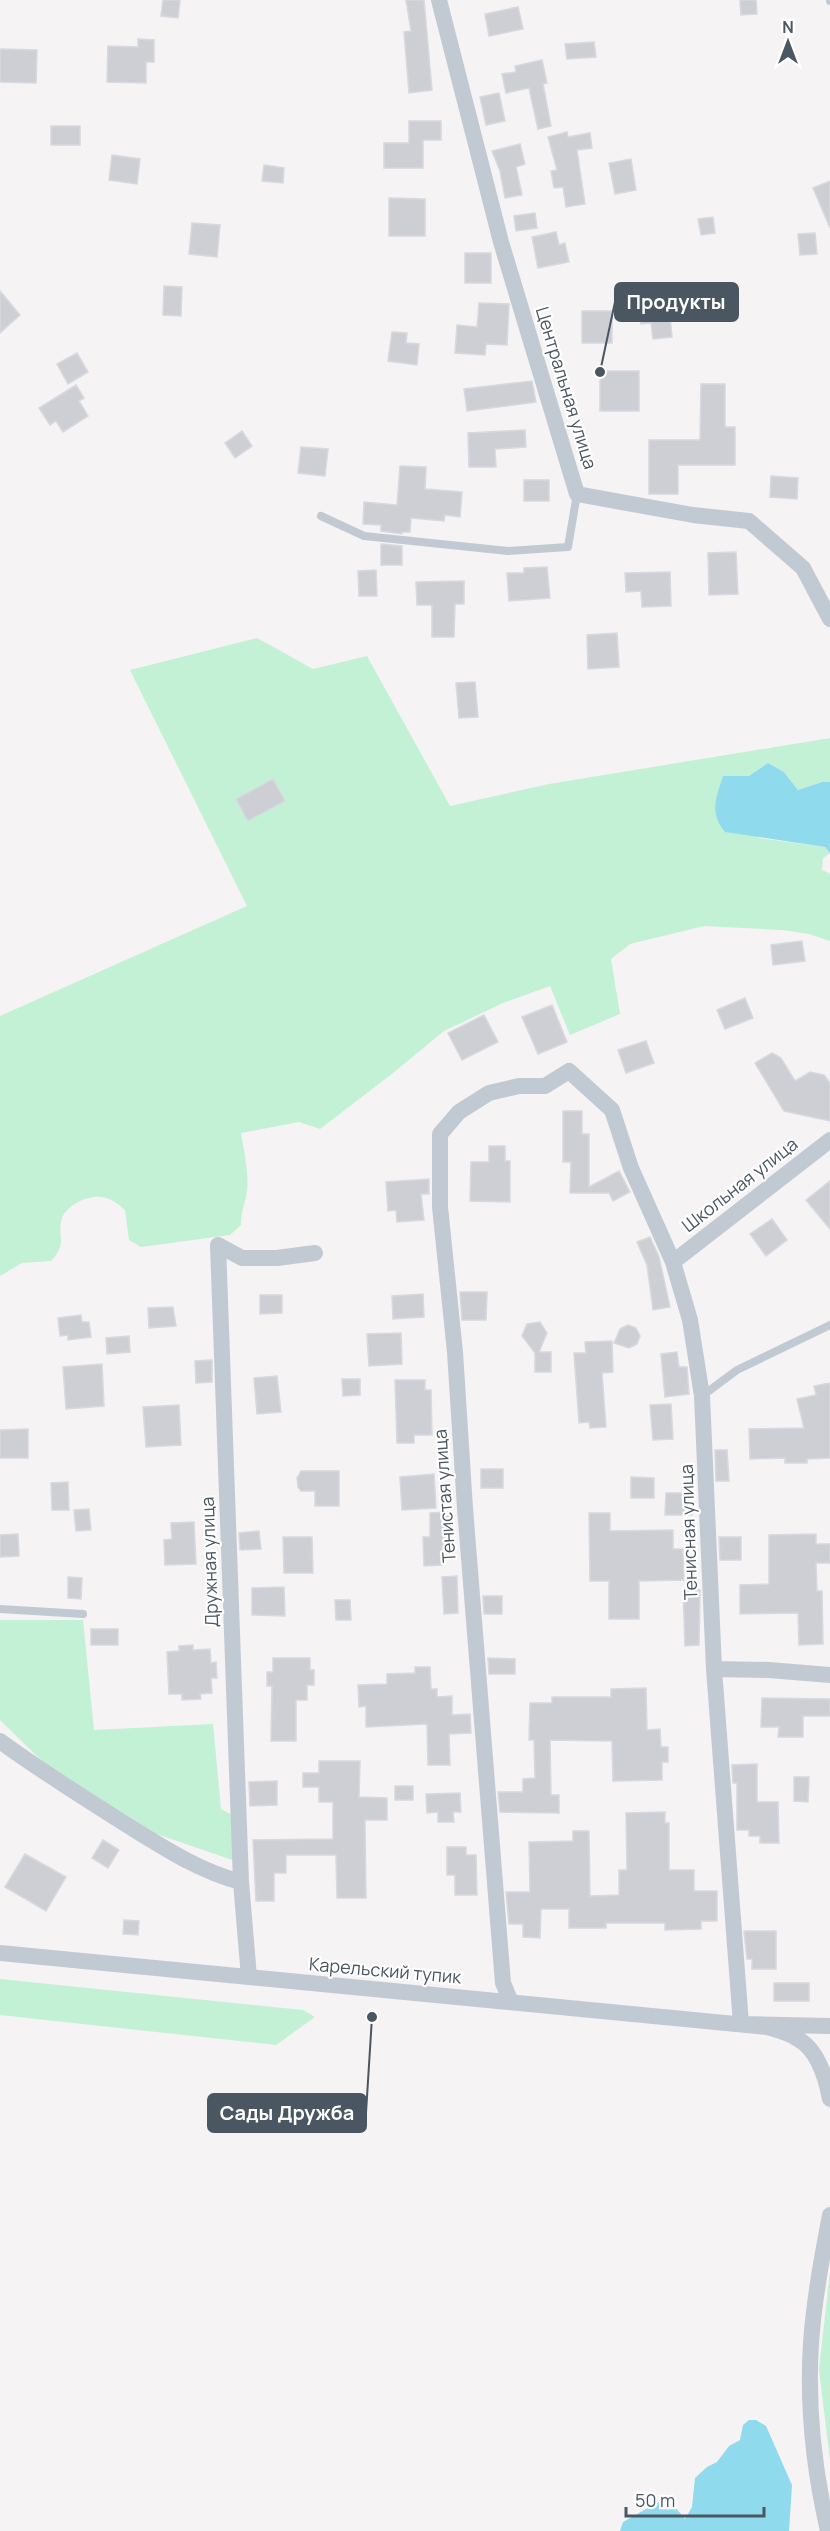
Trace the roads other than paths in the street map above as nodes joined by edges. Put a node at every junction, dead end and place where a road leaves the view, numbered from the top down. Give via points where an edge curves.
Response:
1 (439, 0) edge
2 (577, 494) junction
3 (321, 516) dead end
4 (830, 619) edge
5 (569, 1071) joint
6 (830, 1140) edge
7 (315, 1253) dead end
8 (673, 1262) junction
9 (830, 1325) edge
10 (702, 1396) junction
11 (0, 1609) edge
12 (83, 1614) dead end
13 (714, 1669) junction
14 (830, 1676) edge
15 (0, 1742) edge
16 (241, 1882) junction
17 (0, 1953) edge
18 (249, 1977) junction
19 (511, 2002) junction
20 (741, 2024) junction
21 (830, 2026) edge
22 (830, 2099) edge
23 (830, 2215) edge
24 (828, 2531) edge

1 - 2 street, Центральная улица via 501,242
2 - 3 lane via 568,547 508,551 364,536
2 - 4 street, Центральная улица via 749,521 803,568
5 - 8 street, Тенисная улица via 612,1110 631,1168
5 - 19 street, Тенистая улица via 545,1086 519,1086 489,1093 459,1112 440,1134 440,1207 455,1352 469,1568 503,1983
6 - 8 street, Школьная улица
7 - 16 street, Дружная улица via 242,1258 218,1245
8 - 10 street, Тенисная улица via 690,1320
9 - 10 lane via 737,1370
10 - 13 street, Тенисная улица
11 - 12 lane
13 - 14 street
13 - 20 street, Тенисная улица
15 - 16 street via 151,1839 213,1875
16 - 18 street, Дружная улица
17 - 18 street, Карельский тупик
18 - 19 street, Карельский тупик
19 - 20 street, Карельский тупик
20 - 21 street
20 - 22 street, Карельский тупик via 767,2027 799,2039 815,2055
23 - 24 street via 817,2283 811,2345 814,2454

